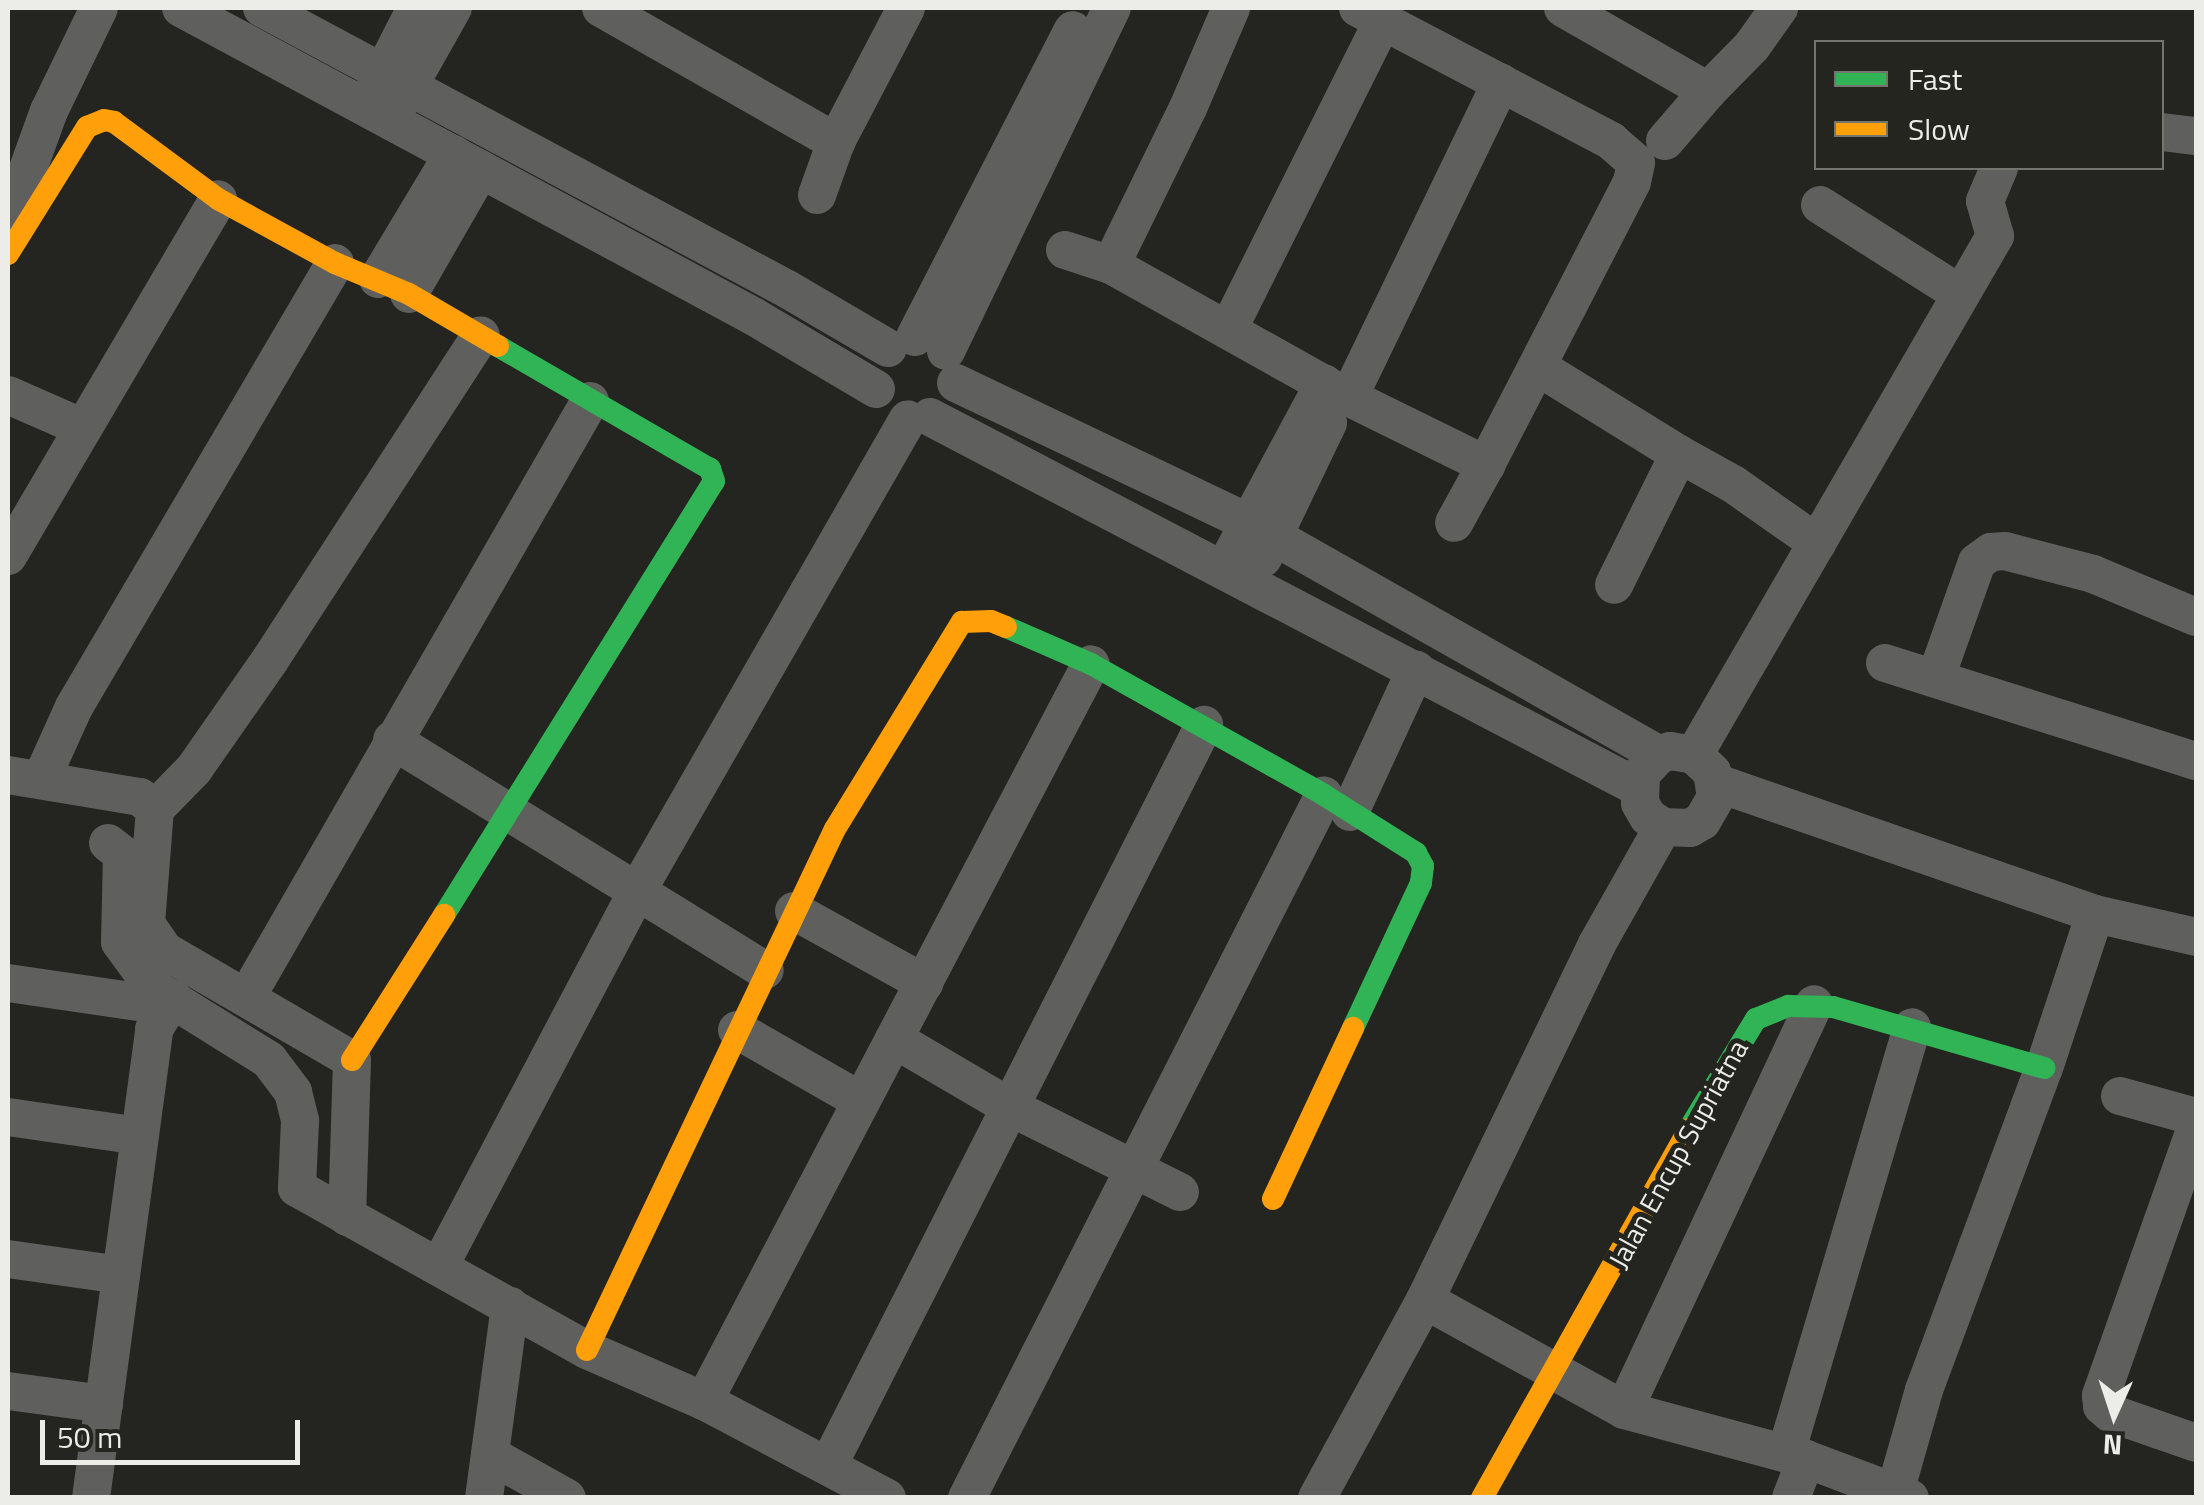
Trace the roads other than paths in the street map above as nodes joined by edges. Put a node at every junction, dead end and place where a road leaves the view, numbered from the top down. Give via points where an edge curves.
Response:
1 (99, 8) edge
2 (181, 8) edge
3 (262, 8) edge
4 (416, 8) edge
5 (453, 8) edge
6 (601, 8) edge
7 (1112, 8) edge
8 (1232, 8) edge
9 (1780, 8) edge
10 (1580, 12) edge
11 (893, 13) edge
12 (1370, 14) edge
13 (1072, 30) dead end
14 (1501, 83) junction
15 (1708, 91) junction
16 (387, 98) junction
17 (2164, 132) edge
18 (2196, 136) edge
19 (1665, 141) dead end
20 (836, 142) junction
21 (467, 162) junction
22 (1998, 170) edge
23 (818, 195) dead end
24 (218, 199) junction
25 (1820, 205) dead end
26 (8, 224) edge
27 (1064, 250) dead end
28 (8, 254) edge
29 (335, 263) junction
30 (1111, 265) junction
31 (394, 287) junction
32 (1960, 294) junction
33 (1229, 328) junction
34 (481, 334) junction
35 (926, 355) junction
36 (1538, 367) junction
37 (876, 390) junction
38 (1339, 390) junction
39 (8, 394) edge
40 (590, 400) junction
41 (919, 418) junction
42 (83, 428) junction
43 (1679, 454) junction
44 (1486, 466) junction
45 (1454, 523) dead end
46 (1261, 530) junction
47 (1817, 543) junction
48 (8, 556) edge
49 (1237, 576) junction
50 (1614, 586) dead end
51 (2196, 617) edge
52 (1885, 663) dead end
53 (1091, 664) junction
54 (1416, 670) junction
55 (1936, 677) junction
56 (1204, 725) junction
57 (392, 740) junction
58 (2196, 761) edge
59 (1690, 764) junction
60 (24, 777) edge
61 (1637, 787) junction
62 (1337, 804) junction
63 (155, 809) junction
64 (507, 809) junction
65 (1663, 827) junction
66 (108, 843) dead end
67 (636, 894) junction
68 (794, 911) junction
69 (2094, 914) junction
70 (2196, 938) edge
71 (764, 970) junction
72 (257, 980) dead end
73 (924, 982) junction
74 (8, 983) edge
75 (169, 1002) junction
76 (1814, 1004) junction
77 (1912, 1028) junction
78 (736, 1030) junction
79 (894, 1039) junction
80 (352, 1060) junction
81 (2044, 1068) junction
82 (2120, 1096) dead end
83 (861, 1101) junction
84 (1010, 1107) junction
85 (8, 1117) edge
86 (2196, 1117) edge
87 (2196, 1127) edge
88 (140, 1136) junction
89 (1134, 1170) junction
90 (1180, 1192) dead end
91 (1274, 1199) dead end
92 (347, 1217) junction
93 (8, 1259) edge
94 (439, 1267) junction
95 (121, 1275) junction
96 (1425, 1300) junction
97 (510, 1306) junction
98 (587, 1350) junction
99 (1556, 1373) junction
100 (8, 1391) edge
101 (704, 1401) junction
102 (104, 1404) junction
103 (1624, 1410) junction
104 (2196, 1443) edge
105 (490, 1455) junction
106 (1796, 1456) junction
107 (829, 1464) junction
108 (1903, 1495) edge
109 (91, 1498) edge
110 (484, 1498) edge
111 (567, 1498) edge
112 (887, 1498) edge
113 (967, 1498) edge
114 (1317, 1498) edge
115 (1482, 1498) edge
116 (1792, 1498) edge

1 - 26 street via 48,111
2 - 16 street
3 - 16 street
4 - 16 street
5 - 16 street
6 - 20 street
7 - 35 street
8 - 30 street
9 - 15 street
10 - 15 street
11 - 20 street
12 - 14 street
12 - 33 street
13 - 35 street
14 - 36 street via 1611,141 1636,162 1632,182
14 - 38 street
15 - 19 street
16 - 21 street
16 - 35 street
17 - 18 street
20 - 23 street
21 - 31 street
21 - 37 street
22 - 32 street via 1985,200 1995,236
24 - 28 street via 114,122 97,122 87,127
24 - 29 street
24 - 42 street
25 - 32 street
27 - 30 street
29 - 31 street
29 - 60 street via 74,706
30 - 33 street
31 - 34 street
32 - 47 street
33 - 38 street
34 - 40 street
34 - 63 street via 270,660 194,769
35 - 37 street via 876,368
35 - 41 street via 948,404
35 - 46 street
36 - 43 street
36 - 44 street
37 - 41 street via 888,408
38 - 44 street
38 - 46 street
39 - 42 street
40 - 57 street
40 - 64 street via 696,458 714,481
41 - 49 street
41 - 67 street
42 - 48 street
43 - 47 street
43 - 50 street
44 - 45 street
46 - 49 street
46 - 59 street
47 - 59 street
49 - 54 street
51 - 55 street via 2093,574 1992,552 1977,562
52 - 55 street
53 - 56 street
53 - 68 street via 991,621 958,624 835,829
53 - 73 street
54 - 61 street
54 - 62 street
55 - 58 street
56 - 62 street
56 - 84 street
57 - 64 street
57 - 72 street
59 - 61 street via 1648,762
59 - 65 street via 1712,810 1702,821
59 - 69 street
60 - 63 street via 140,797
61 - 65 street via 1648,818
62 - 89 street
62 - 91 street via 1416,853 1424,866
63 - 80 street via 146,924 165,951
64 - 67 street
64 - 80 street
65 - 96 street via 1597,944
66 - 75 street via 122,854 120,942
67 - 71 street
67 - 94 street
68 - 71 street
68 - 73 street
69 - 70 street
69 - 81 street
71 - 78 street
73 - 79 street
74 - 75 street
75 - 88 street via 154,1029
75 - 92 street via 269,1060 293,1092 300,1120 296,1188
76 - 77 street, Jalan Encup Supriatna
76 - 99 street, Jalan Encup Supriatna via 1771,1011 1745,1032
76 - 103 street
77 - 81 street, Jalan Encup Supriatna
77 - 106 street
78 - 83 street
78 - 98 street
79 - 83 street
79 - 84 street
80 - 92 street
81 - 108 street via 1924,1390
82 - 86 street
83 - 101 street
84 - 89 street
84 - 107 street
85 - 88 street
87 - 104 street via 2101,1396 2110,1412
88 - 95 street
89 - 90 street
89 - 113 street
92 - 94 street
93 - 95 street
94 - 97 street
95 - 102 street
96 - 99 street
96 - 114 street
97 - 98 street
97 - 105 street
98 - 101 street
99 - 103 street
99 - 115 street, Jalan Encup Supriatna
100 - 102 street
101 - 107 street
102 - 109 street
103 - 106 street
105 - 110 street
105 - 111 street
106 - 108 street
106 - 116 street
107 - 112 street

